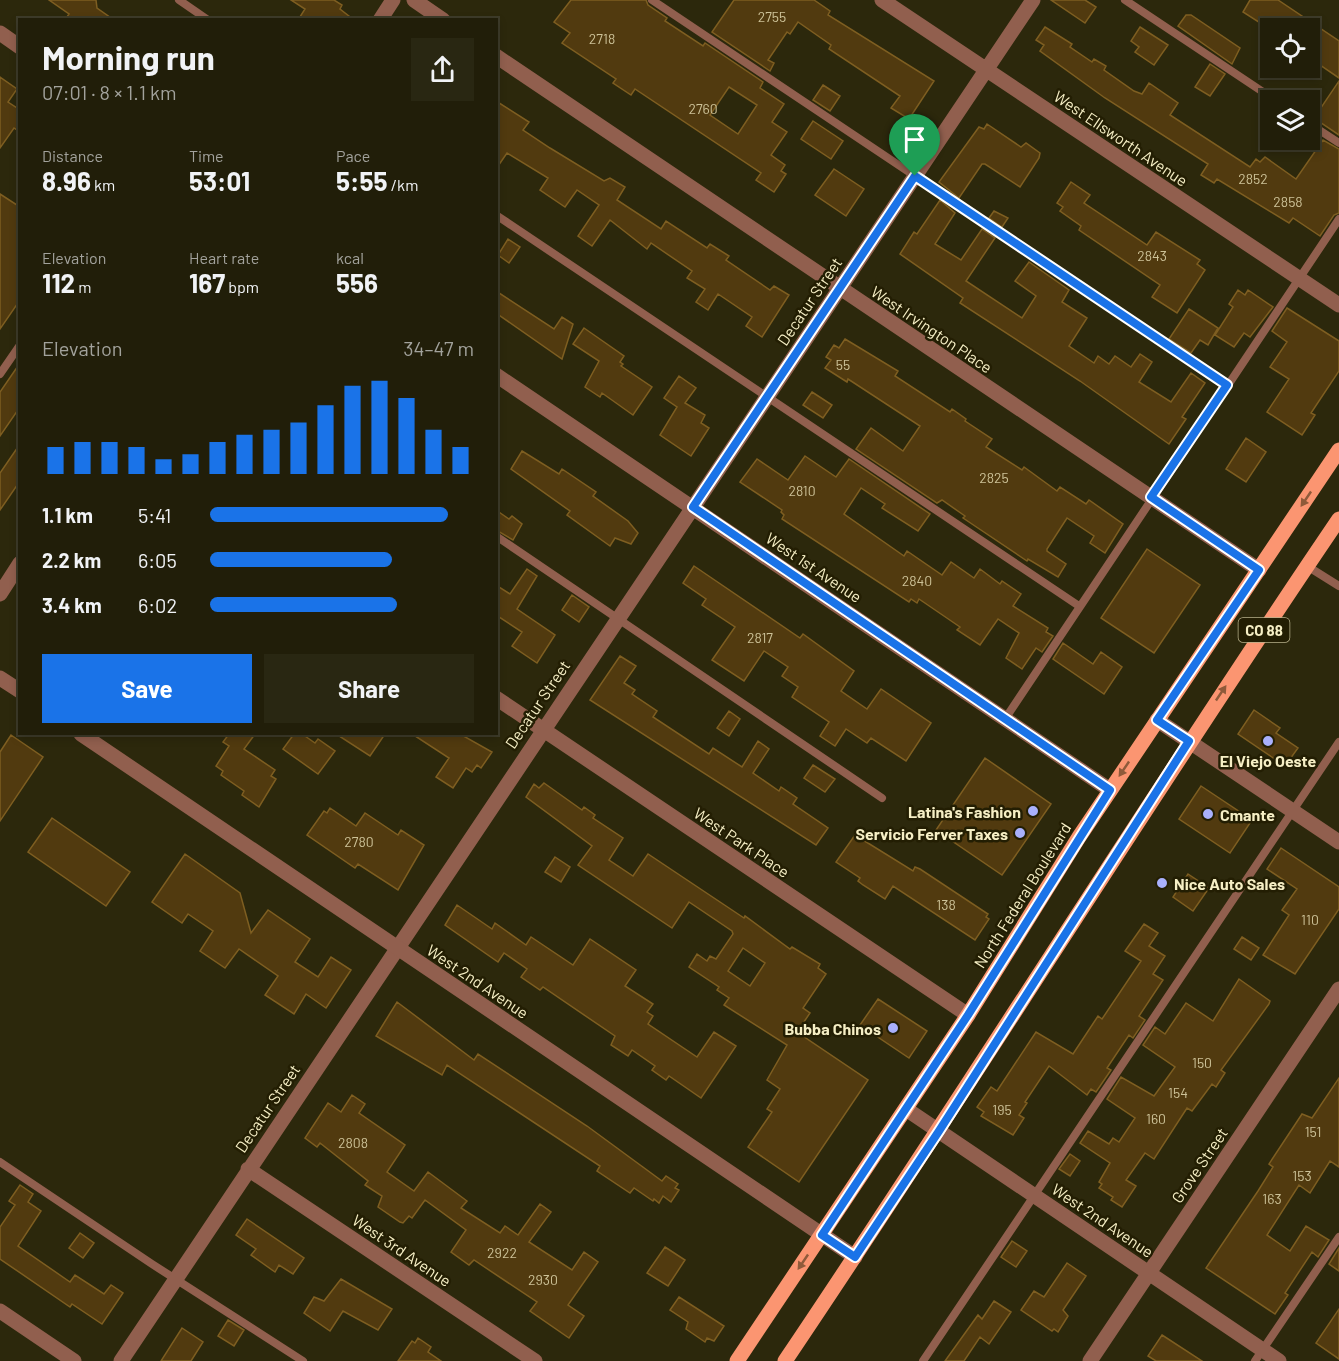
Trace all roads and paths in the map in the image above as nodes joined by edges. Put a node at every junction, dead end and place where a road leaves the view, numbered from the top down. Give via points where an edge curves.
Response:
1 (179, 0) edge
2 (393, 0) edge
3 (414, 0) edge
4 (652, 0) edge
5 (882, 0) edge
6 (1033, 0) edge
7 (1125, 0) edge
8 (205, 18) edge
9 (381, 18) edge
10 (440, 18) edge
11 (0, 33) edge
12 (18, 46) edge
13 (498, 57) edge
14 (986, 70) junction
15 (1260, 90) edge
16 (1320, 131) edge
17 (1339, 143) edge
18 (915, 176) junction
19 (498, 216) edge
20 (1339, 219) edge
21 (1299, 278) junction
22 (840, 288) junction
23 (1339, 305) edge
24 (18, 348) edge
25 (0, 374) edge
26 (498, 376) edge
27 (1227, 385) junction
28 (766, 398) junction
29 (1339, 450) edge
30 (1151, 497) junction
31 (693, 507) junction
32 (1339, 519) edge
33 (498, 537) edge
34 (18, 566) edge
35 (1307, 566) junction
36 (1259, 570) junction
37 (1339, 586) edge
38 (0, 594) edge
39 (1079, 606) junction
40 (617, 619) junction
41 (0, 678) edge
42 (18, 690) edge
43 (498, 699) edge
44 (1005, 719) junction
45 (1157, 720) junction
46 (542, 729) junction
47 (82, 735) edge
48 (1189, 741) junction
49 (1339, 742) edge
50 (1110, 790) junction
51 (882, 798) dead end
52 (1293, 811) junction
53 (1339, 842) edge
54 (397, 948) junction
55 (1339, 989) edge
56 (968, 1015) junction
57 (906, 1109) junction
58 (939, 1131) junction
59 (0, 1162) edge
60 (248, 1169) junction
61 (1034, 1195) junction
62 (822, 1235) junction
63 (1339, 1237) edge
64 (855, 1257) junction
65 (1149, 1273) junction
66 (175, 1280) junction
67 (0, 1311) edge
68 (1259, 1355) edge
69 (74, 1361) edge
70 (122, 1361) edge
71 (303, 1361) edge
72 (535, 1361) edge
73 (737, 1361) edge
74 (785, 1361) edge
75 (923, 1361) edge
76 (1090, 1361) edge
77 (1279, 1361) edge

1 - 8 lane
2 - 9 street
3 - 10 street
4 - 18 lane
5 - 14 street, West Ellsworth Avenue
6 - 14 street, Decatur Street
7 - 15 lane
11 - 12 street
13 - 22 street, West Irvington Place
14 - 18 street, Decatur Street
14 - 21 street, West Ellsworth Avenue
16 - 17 lane
18 - 22 street, Decatur Street
18 - 27 lane
19 - 28 lane
20 - 21 lane
21 - 23 street, West Ellsworth Avenue
21 - 27 lane
22 - 28 street, Decatur Street
22 - 30 street, West Irvington Place
24 - 25 lane
26 - 31 street, West 1st Avenue
27 - 30 lane
28 - 31 street, Decatur Street
28 - 39 lane
29 -> 36 main road, North Federal Boulevard / CO 88
30 - 36 street, West Irvington Place
30 - 39 lane
31 - 40 street, Decatur Street
31 - 44 street, West 1st Avenue
32 - 35 main road, CO 88
33 - 40 lane
34 - 38 street
35 - 37 lane
48 -> 35 main road, CO 88
36 - 45 main road, North Federal Boulevard / CO 88
39 - 44 lane
40 - 46 street, Decatur Street
40 - 51 lane
41 - 42 street
43 - 46 street, West Park Place
44 - 50 street, West 1st Avenue
45 - 48 street
45 -> 50 main road, North Federal Boulevard / CO 88
46 - 54 street, Decatur Street
46 - 56 street, West Park Place
47 - 54 street, West 2nd Avenue
48 - 52 street
48 - 58 main road, CO 88
49 - 52 lane
50 - 56 main road, North Federal Boulevard / CO 88
52 - 53 street
52 - 61 lane
54 - 60 street, Decatur Street
54 - 62 street, West 2nd Avenue
55 - 65 street, Grove Street
56 - 57 main road, North Federal Boulevard / CO 88
57 - 58 street, West 2nd Avenue
57 - 62 main road, North Federal Boulevard / CO 88
58 - 61 street, West 2nd Avenue
58 - 64 main road, CO 88
59 - 66 lane
60 - 66 street, Decatur Street
60 - 72 street, West 3rd Avenue
61 - 65 street, West 2nd Avenue
61 - 75 lane
62 - 64 street, West 2nd Avenue
62 -> 73 main road, North Federal Boulevard / CO 88
63 - 68 lane
64 - 74 main road, CO 88
65 - 68 street, West 2nd Avenue
65 - 76 street, Grove Street
66 - 70 street, Decatur Street
66 - 71 lane
67 - 69 street
68 - 77 street, West 2nd Avenue

